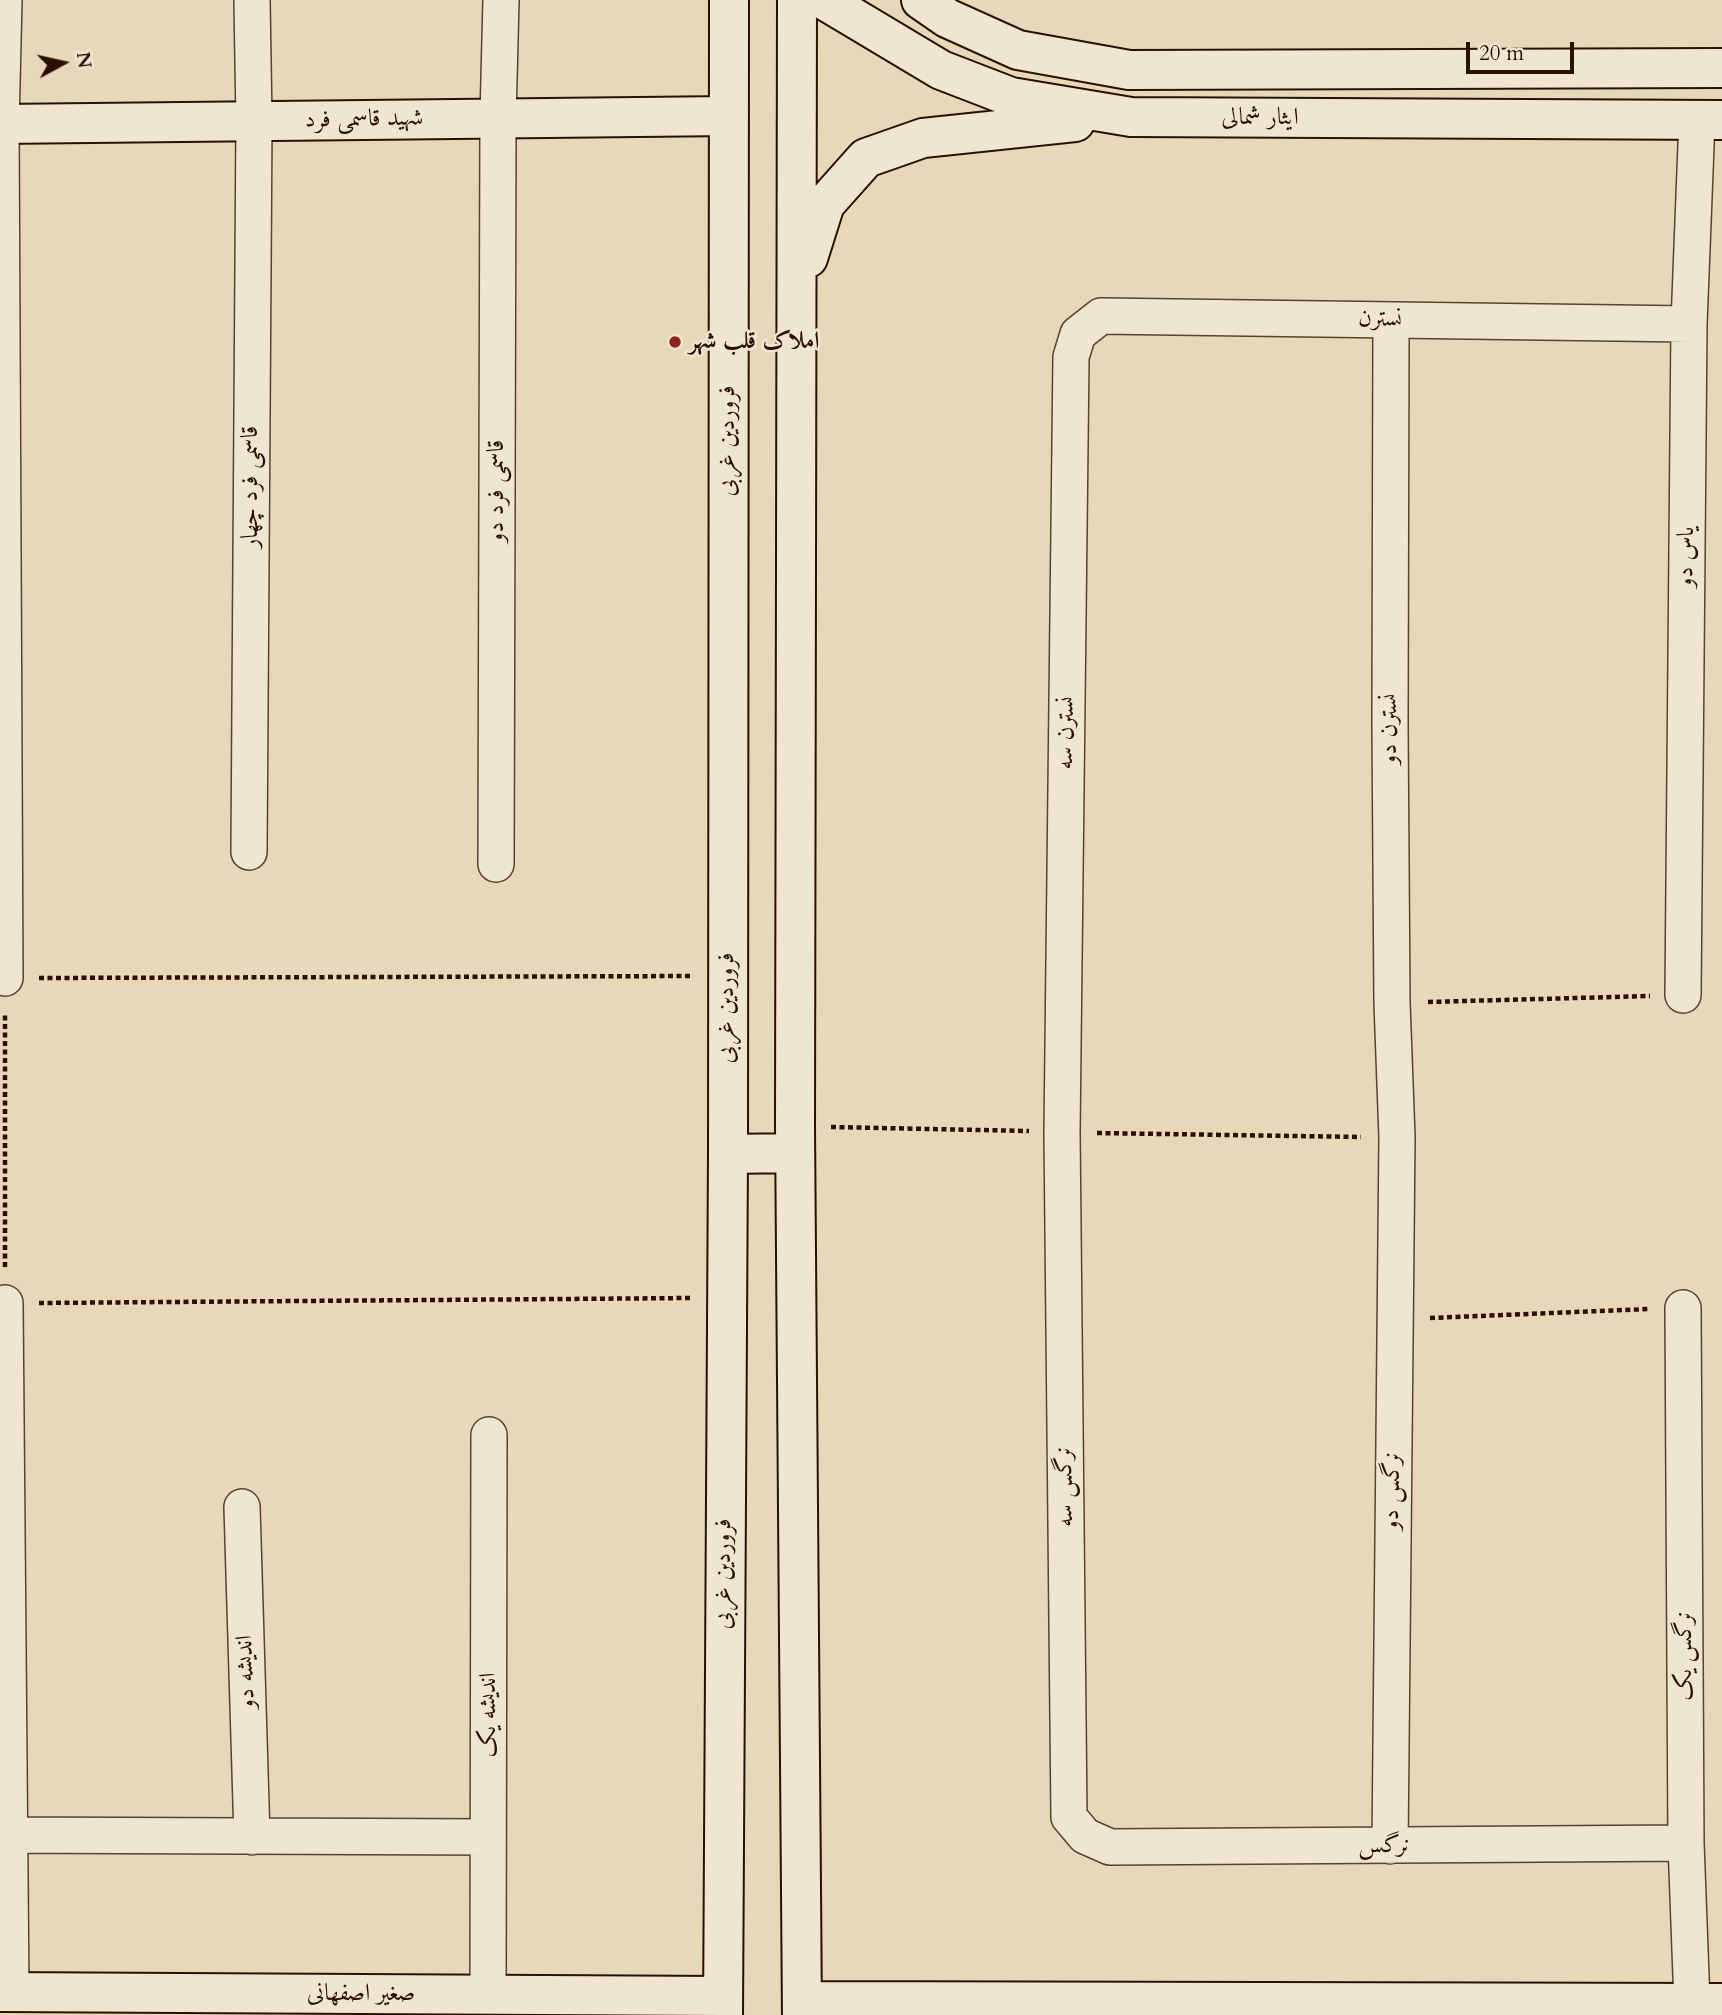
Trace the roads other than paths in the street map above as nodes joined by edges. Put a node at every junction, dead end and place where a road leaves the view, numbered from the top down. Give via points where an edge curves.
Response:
1 (4, 0) edge
2 (252, 0) edge
3 (501, 0) edge
4 (729, 0) edge
5 (797, 0) edge
6 (824, 0) edge
7 (921, 0) edge
8 (1722, 68) edge
9 (729, 116) junction
10 (1130, 117) junction
11 (498, 118) junction
12 (1709, 120) edge
13 (254, 121) junction
14 (1, 124) edge
15 (797, 294) junction
16 (1391, 321) junction
17 (1689, 324) junction
18 (1078, 334) joint
19 (249, 852) dead end
20 (496, 864) dead end
21 (5, 978) road end
22 (1683, 995) road end
23 (1062, 1132) joint
24 (1397, 1137) joint
25 (795, 1153) junction
26 (727, 1154) junction
27 (5, 1303) road end
28 (1683, 1308) road end
29 (489, 1435) dead end
30 (242, 1507) dead end
31 (5, 1835) edge
32 (1085, 1836) joint
33 (252, 1837) junction
34 (488, 1837) junction
35 (1686, 1843) junction
36 (1390, 1846) junction
37 (5, 1992) edge
38 (488, 1995) junction
39 (1707, 2003) edge
40 (723, 2006) edge
41 (802, 2008) edge

1 - 14 street
2 - 13 street, قاسمی فرد چهار
3 - 11 street, قاسمی فرد دو
4 - 9 main road, فروردین غربی
5 - 15 main road
6 - 10 main road, ایثار شمالی via 941,70 1000,93
7 - 8 main road, ایثار شمالی via 947,18 1018,50 1129,70
9 - 11 main road, شهید قاسمی فرد
9 - 26 main road, فروردین غربی
10 - 12 main road, ایثار شمالی
10 - 15 main road via 923,138 866,158 825,204
11 - 13 main road, شهید قاسمی فرد
11 - 20 street, قاسمی فرد دو
12 - 17 street, یاس دو
13 - 14 main road, شهید قاسمی فرد
13 - 19 street, قاسمی فرد چهار
14 - 21 street
15 - 25 main road
16 - 17 street, نسترن
16 - 18 street, نسترن via 1101,316
16 - 24 street, نسترن دو via 1392,1003
17 - 22 street, یاس دو
18 - 23 street, نسترن سه via 1071,357
23 - 32 street, نرگس سه via 1069,1817
24 - 36 street, نرگس دو
25 - 26 main road
25 - 41 main road
26 - 40 main road, فروردین غربی
27 - 31 street
28 - 35 street, نرگس یک
29 - 34 street, اندیشه یک
30 - 33 street, اندیشه دو
31 - 33 street
31 - 37 street
32 - 36 street, نرگس via 1110,1847
33 - 34 street
34 - 38 street, اندیشه یک
35 - 36 street, نرگس
35 - 39 street, نرگس یک
37 - 38 main road, صغیر اصفهانی
38 - 40 main road, صغیر اصفهانی
39 - 41 main road

